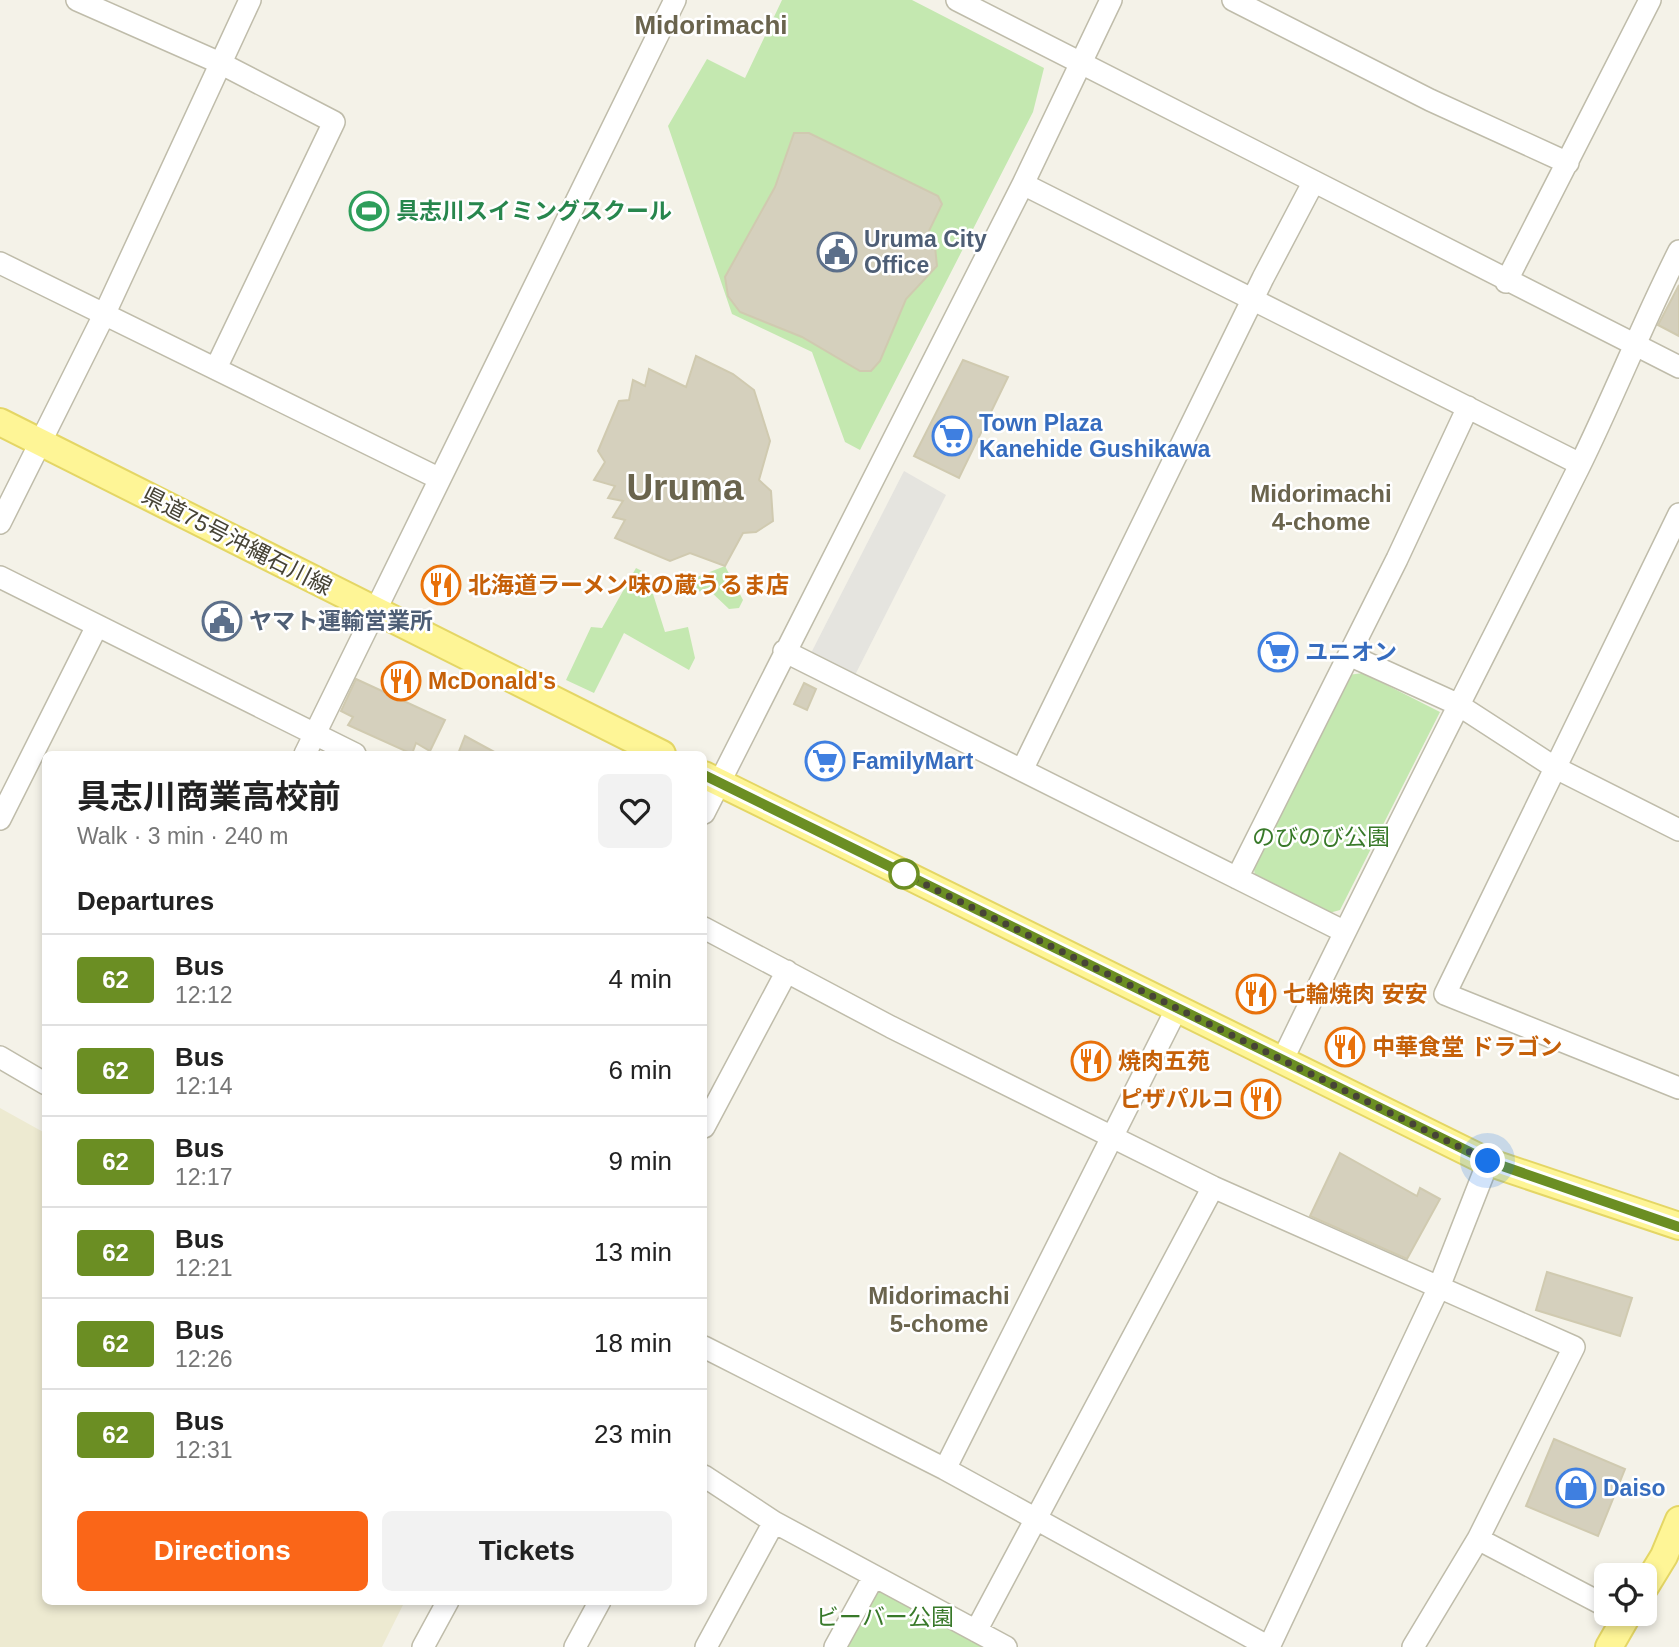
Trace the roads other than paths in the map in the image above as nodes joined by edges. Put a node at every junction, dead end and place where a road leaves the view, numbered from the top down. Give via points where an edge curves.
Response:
1 (77, 0) edge
2 (250, 0) edge
3 (957, 0) edge
4 (1111, 0) edge
5 (1233, 0) edge
6 (1650, 0) edge
7 (668, 2) edge
8 (220, 63) junction
9 (1082, 64) junction
10 (1568, 163) junction
11 (1313, 183) junction
12 (1023, 184) junction
13 (1679, 251) edge
14 (0, 262) edge
15 (1506, 282) junction
16 (1254, 298) junction
17 (104, 315) junction
18 (1633, 345) junction
19 (1679, 367) edge
20 (216, 368) junction
21 (1468, 407) junction
22 (0, 422) edge
23 (41, 442) junction
24 (1580, 464) junction
25 (438, 478) junction
26 (1678, 521) edge
27 (0, 523) edge
28 (0, 577) edge
29 (374, 611) junction
30 (97, 626) junction
31 (784, 651) junction
32 (1349, 655) junction
33 (1457, 704) junction
34 (315, 734) junction
35 (306, 751) edge
36 (349, 751) edge
37 (656, 751) edge
38 (1554, 767) junction
39 (1022, 770) junction
40 (711, 779) edge
41 (707, 798) edge
42 (0, 820) edge
43 (1679, 830) edge
44 (1237, 878) junction
45 (707, 930) edge
46 (1343, 931) junction
47 (787, 971) junction
48 (1177, 1010) junction
49 (0, 1058) edge
50 (1282, 1061) junction
51 (42, 1082) edge
52 (1679, 1088) edge
53 (707, 1121) edge
54 (1114, 1138) junction
55 (1488, 1161) junction
56 (1213, 1187) junction
57 (1679, 1227) edge
58 (1439, 1287) junction
59 (707, 1349) edge
60 (945, 1469) junction
61 (707, 1478) edge
62 (1034, 1519) junction
63 (1679, 1520) edge
64 (774, 1522) junction
65 (1478, 1539) junction
66 (1672, 1560) edge
67 (1657, 1575) edge
68 (873, 1578) junction
69 (1594, 1600) edge
70 (446, 1605) edge
71 (598, 1605) edge
72 (1615, 1626) edge
73 (976, 1631) junction
74 (423, 1647) edge
75 (575, 1647) edge
76 (706, 1647) edge
77 (835, 1647) edge
78 (1006, 1647) edge
79 (1413, 1647) edge
80 (1609, 1647) edge

1 - 8 street
2 - 8 street
3 - 9 street
4 - 9 street
5 - 10 street via 1430,100
6 - 10 street
7 - 25 street
8 - 17 street
8 - 20 street via 334,122
9 - 11 street
9 - 12 street
10 - 15 street
11 - 15 street
11 - 16 street
12 - 16 street
12 - 31 street
13 - 18 street
14 - 17 street
15 - 18 street
16 - 21 street
16 - 39 street
17 - 20 street
17 - 23 street
18 - 19 street
18 - 24 street
20 - 25 street
21 - 24 street
21 - 32 street
22 - 23 main road, 県道75号沖縄石川線
23 - 27 street
23 - 29 main road, 県道75号沖縄石川線
24 - 33 street
25 - 29 street
26 - 38 street
28 - 30 street
29 - 34 street
29 - 37 main road, 県道75号沖縄石川線
30 - 34 street
30 - 42 street
31 - 39 street
31 - 40 street
32 - 33 street
32 - 44 street
33 - 38 street
33 - 46 street
34 - 35 street
34 - 36 street
38 - 43 street
38 - 52 street via 1445,994
39 - 44 street
40 - 41 street
40 - 48 main road
44 - 46 street
45 - 47 street
46 - 50 street
47 - 53 street
47 - 54 street
48 - 50 main road
48 - 54 street
49 - 51 street
50 - 55 main road
54 - 56 street
54 - 60 street
55 - 57 main road
55 - 58 street
56 - 58 street
56 - 62 street
58 - 62 street via 1269,1647
58 - 65 street via 1574,1347
59 - 60 street
60 - 62 street
61 - 64 street
62 - 73 street
63 - 66 main road
64 - 68 street
64 - 76 street
65 - 69 street
65 - 79 street
66 - 67 main road
68 - 73 street
68 - 77 street
70 - 74 street
71 - 75 street
72 - 80 main road
73 - 78 street

